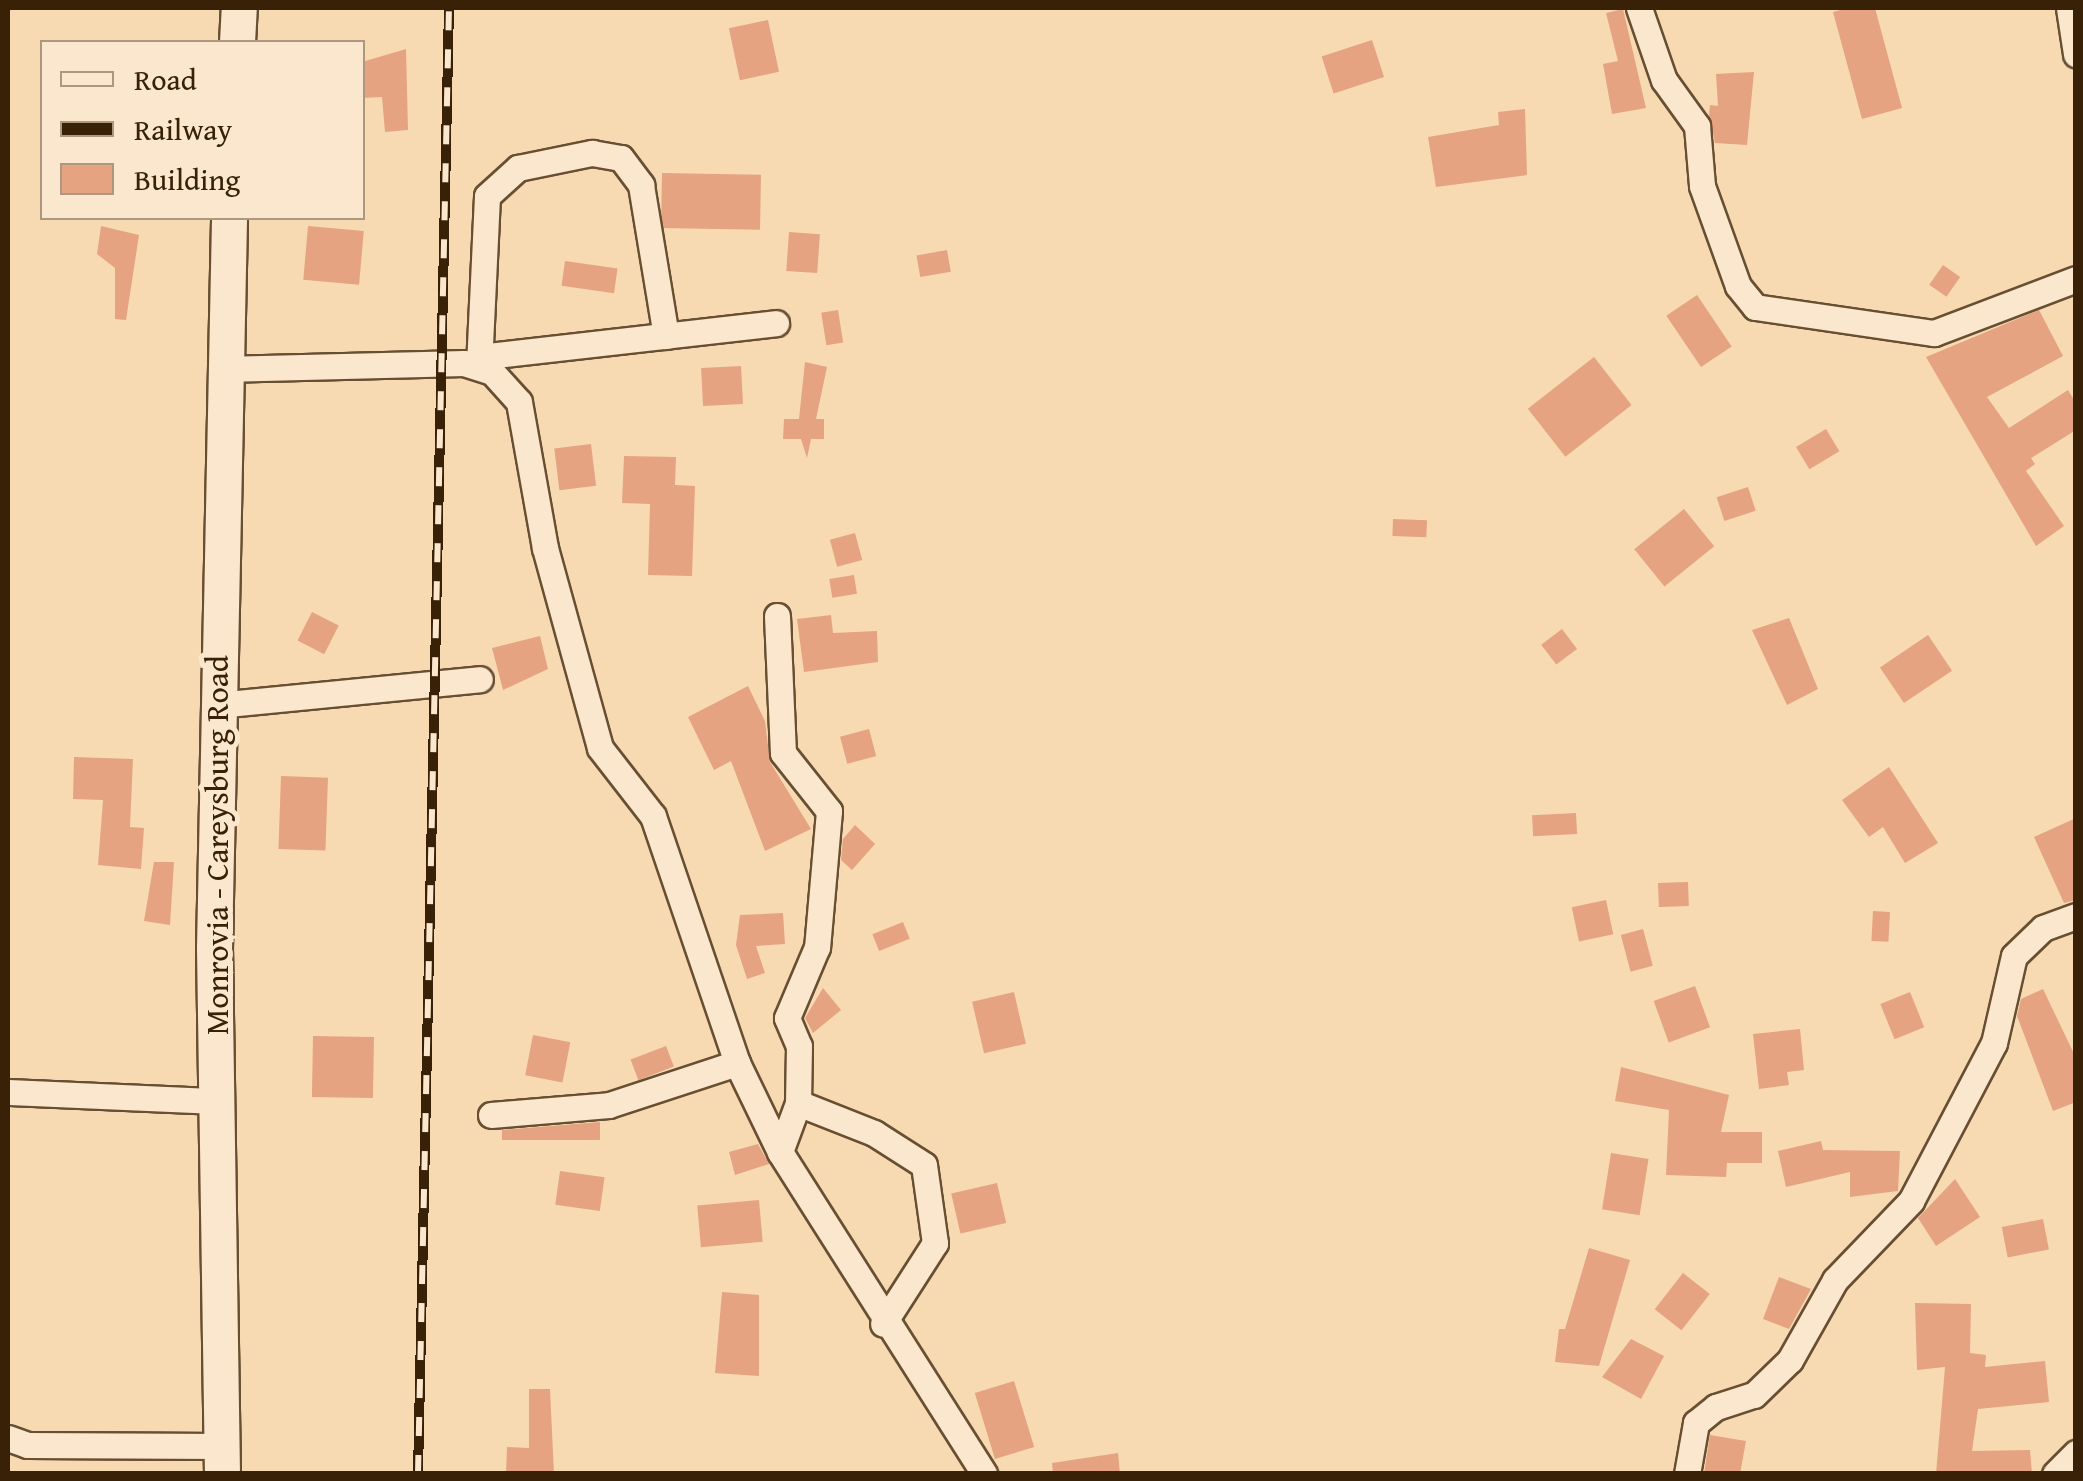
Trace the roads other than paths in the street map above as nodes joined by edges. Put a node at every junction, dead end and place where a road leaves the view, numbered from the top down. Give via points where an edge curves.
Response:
1 (239, 8) edge
2 (1640, 8) edge
3 (2068, 8) edge
4 (237, 40) edge
5 (2076, 54) edge
6 (229, 220) edge
7 (2076, 278) edge
8 (776, 323) dead end
9 (666, 336) junction
10 (479, 361) junction
11 (222, 369) junction
12 (777, 616) dead end
13 (480, 679) dead end
14 (217, 705) junction
15 (2076, 916) edge
16 (737, 1063) junction
17 (8, 1092) edge
18 (216, 1101) junction
19 (798, 1104) junction
20 (491, 1115) dead end
21 (780, 1152) junction
22 (883, 1324) junction
23 (8, 1438) edge
24 (2076, 1453) edge
25 (222, 1460) edge
26 (984, 1474) edge
27 (1687, 1474) edge
28 (2055, 1474) edge

1 - 4 main road
2 - 7 street via 1664,80 1697,126 1702,186 1738,286 1755,307 1934,333
3 - 5 street
6 - 11 main road, Monrovia - Careysburg Road
8 - 9 street
9 - 10 street
9 - 10 street via 641,185 620,158 592,154 518,168 486,196
10 - 11 street
10 - 16 street via 508,387 528,423 545,548 600,748 653,816
11 - 14 main road, Monrovia - Careysburg Road
12 - 19 street via 783,753 829,812 817,947 787,1018 799,1046
13 - 14 street
14 - 18 main road, Monrovia - Careysburg Road
15 - 27 street via 2043,928 2014,956 1994,1042 1912,1201 1835,1280 1790,1360 1754,1395 1716,1406 1696,1423
16 - 20 street via 609,1105
16 - 21 street
17 - 18 street
18 - 25 main road, Monrovia - Careysburg Road
19 - 21 street
19 - 22 street via 874,1133 924,1164 935,1243
21 - 22 street
22 - 26 street
23 - 25 street via 27,1445
24 - 28 street

